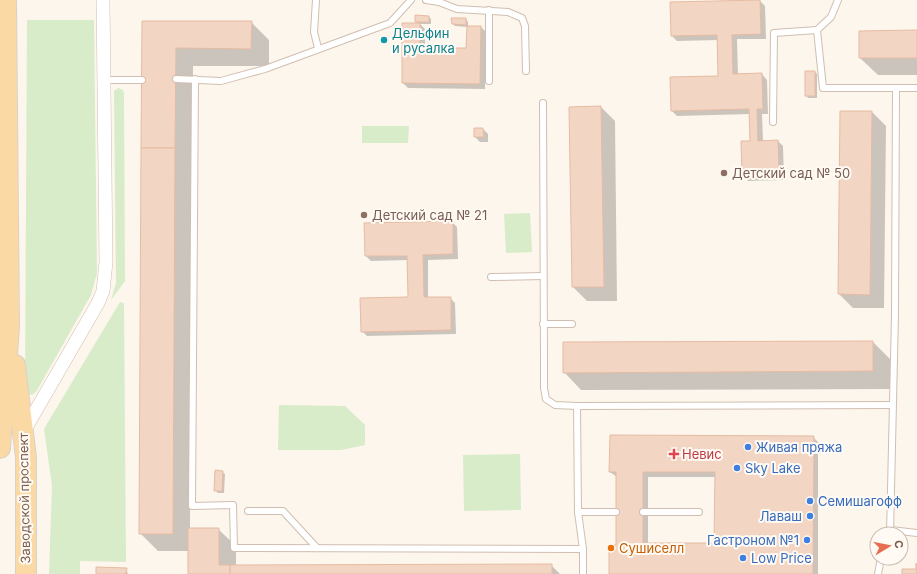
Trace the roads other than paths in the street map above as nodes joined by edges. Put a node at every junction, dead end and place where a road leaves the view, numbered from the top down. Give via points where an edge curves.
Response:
1 (6, 0) edge
2 (103, 0) edge
3 (316, 0) edge
4 (411, 0) edge
5 (426, 0) edge
6 (838, 0) edge
7 (439, 1) edge
8 (489, 10) junction
9 (817, 30) junction
10 (318, 48) junction
11 (526, 71) dead end
12 (176, 79) dead end
13 (196, 79) junction
14 (105, 80) junction
15 (142, 80) dead end
16 (489, 81) dead end
17 (896, 88) junction
18 (917, 88) edge
19 (3, 102) edge
20 (543, 104) dead end
21 (773, 122) dead end
22 (543, 276) junction
23 (491, 277) dead end
24 (543, 324) junction
25 (572, 324) dead end
26 (9, 327) junction
27 (892, 405) junction
28 (577, 406) junction
29 (24, 431) junction
30 (0, 448) edge
31 (248, 511) dead end
32 (578, 512) junction
33 (616, 512) dead end
34 (643, 512) dead end
35 (699, 512) dead end
36 (890, 526) edge
37 (317, 548) junction
38 (583, 549) junction
39 (26, 574) edge
40 (583, 574) edge

1 - 19 main road, Заводской проспект
2 - 14 street
3 - 10 lane via 314,32
4 - 10 lane via 390,23
5 - 7 lane
6 - 9 lane via 831,17
7 - 8 lane via 457,9
8 - 11 lane via 508,12 522,18 525,26
8 - 16 lane
9 - 17 lane via 822,88
9 - 21 lane via 774,33
10 - 13 lane via 265,69 221,81
12 - 13 lane
13 - 37 lane via 192,506 233,506 234,548
14 - 15 lane
14 - 29 street via 106,262 103,291 98,304
17 - 18 lane
17 - 27 lane
19 - 26 main road, Заводской проспект
20 - 22 lane
22 - 23 lane
22 - 24 lane
24 - 25 lane
24 - 28 lane via 546,399 555,405
26 - 29 main road, Заводской проспект
26 - 30 main road, Заводской проспект
27 - 28 lane
27 - 36 lane
28 - 32 lane
29 - 39 main road, Заводской проспект
31 - 37 lane via 283,511
32 - 33 lane
32 - 38 lane
34 - 35 lane
37 - 38 lane
38 - 40 lane

